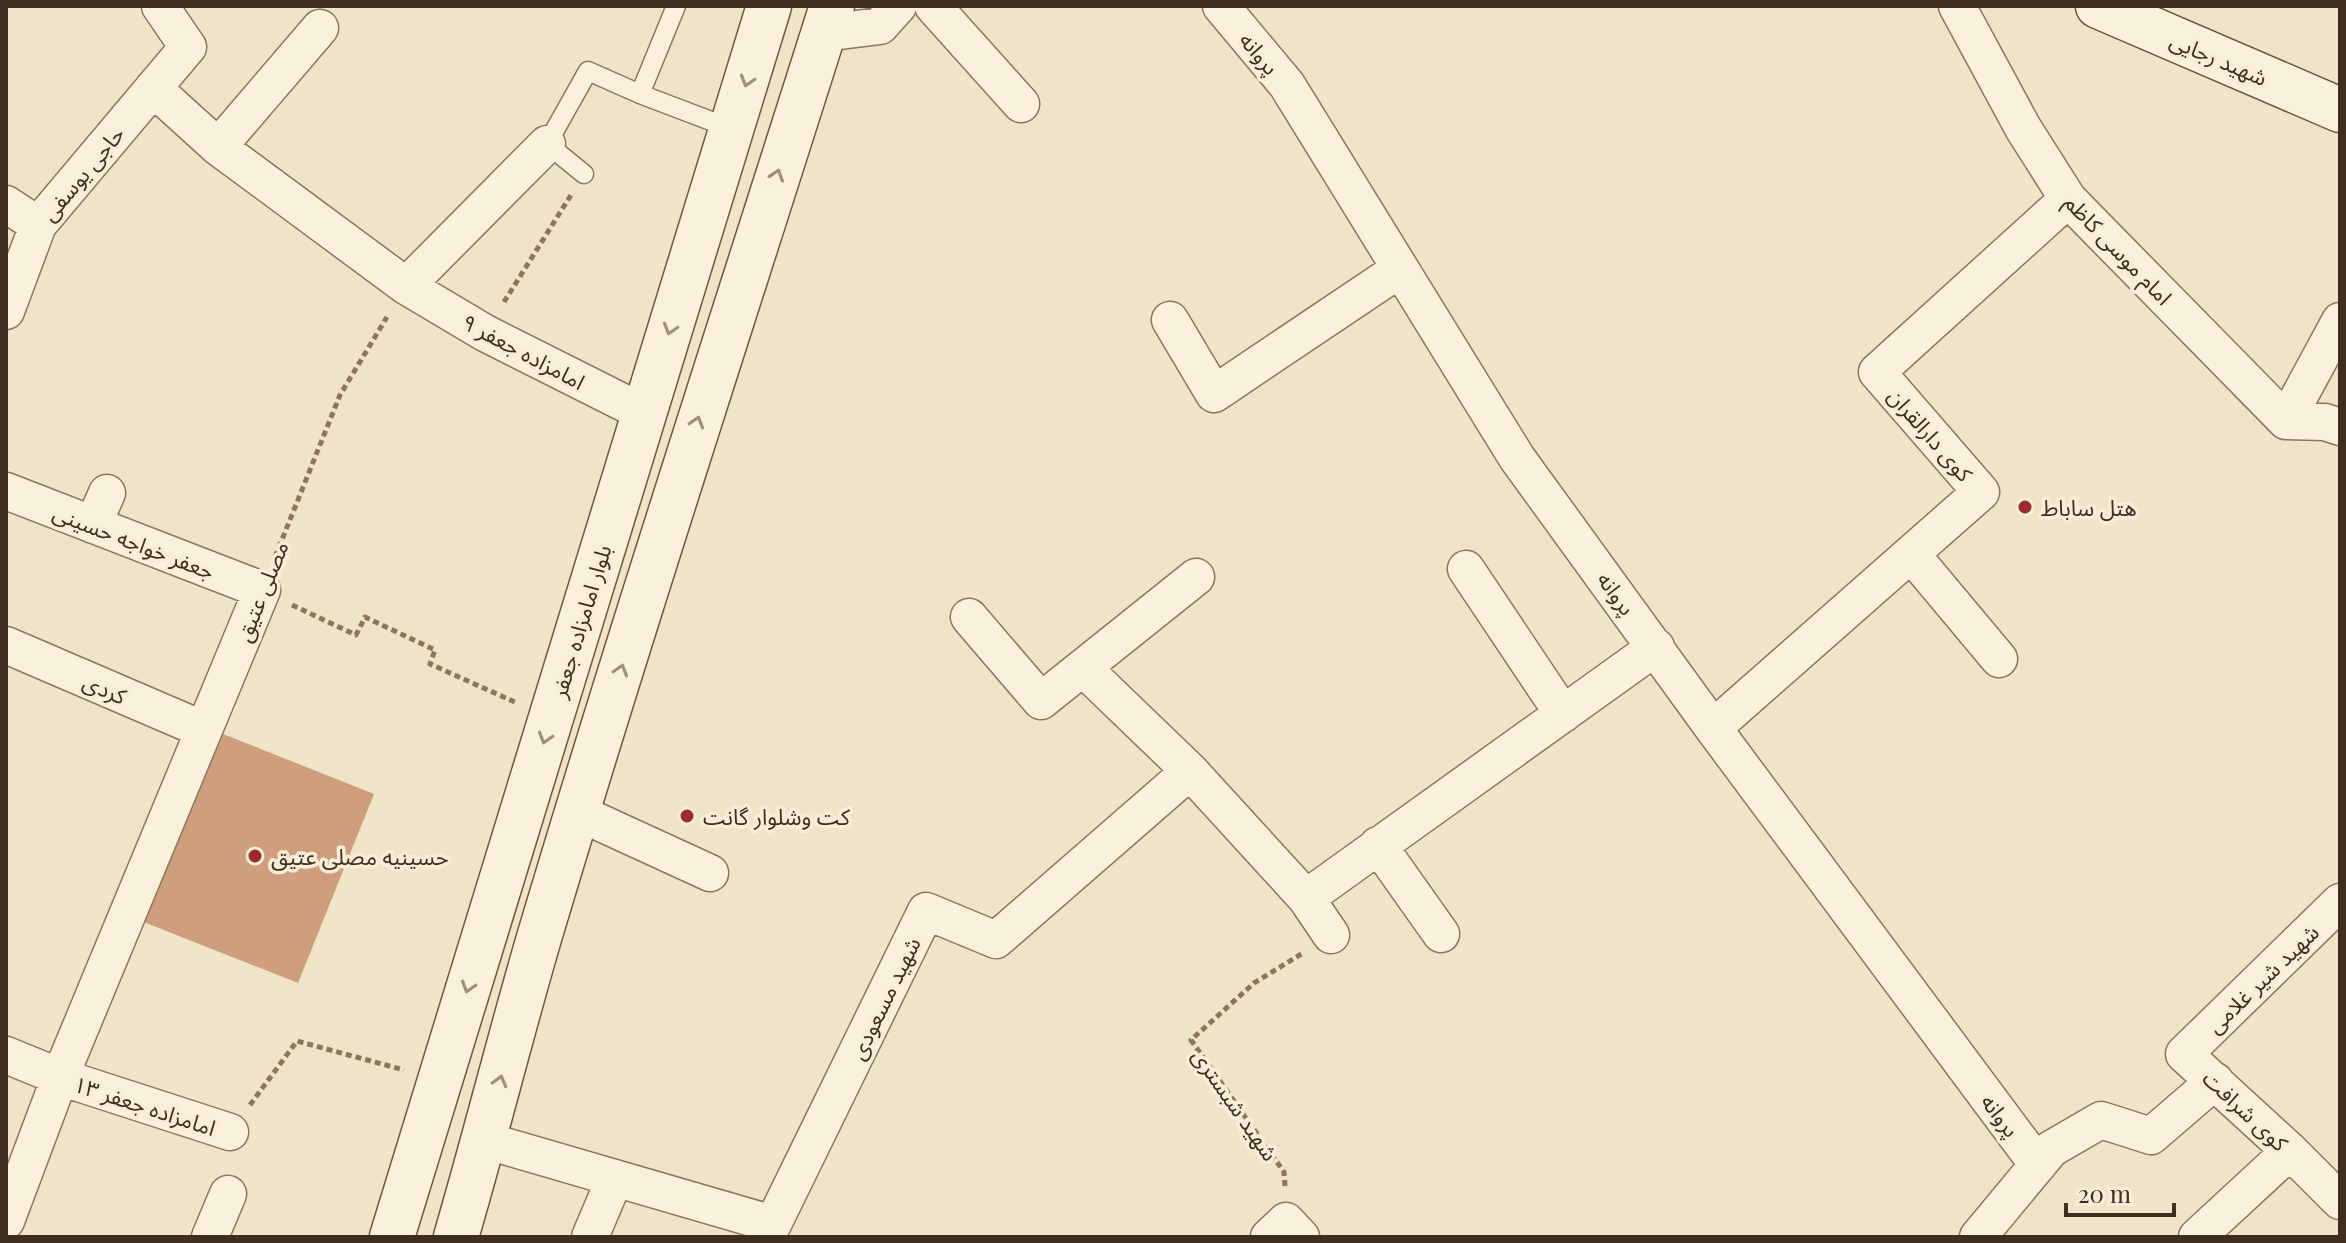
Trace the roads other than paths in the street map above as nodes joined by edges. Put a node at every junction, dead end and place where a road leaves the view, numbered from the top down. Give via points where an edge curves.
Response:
1 (160, 6) edge
2 (676, 6) edge
3 (769, 6) edge
4 (898, 6) edge
5 (933, 6) edge
6 (1221, 6) edge
7 (1957, 6) edge
8 (2098, 6) edge
9 (828, 19) edge
10 (320, 28) dead end
11 (153, 88) junction
12 (640, 94) junction
13 (1021, 104) dead end
14 (2340, 110) edge
15 (732, 129) junction
16 (547, 144) junction
17 (218, 147) junction
18 (584, 174) road end
19 (2068, 199) junction
20 (6, 204) edge
21 (38, 225) junction
22 (1400, 269) junction
23 (406, 286) junction
24 (6, 311) edge
25 (1170, 320) dead end
26 (2340, 321) edge
27 (644, 413) junction
28 (2286, 421) junction
29 (2340, 427) edge
30 (6, 491) edge
31 (107, 493) dead end
32 (93, 525) junction
33 (1912, 555) junction
34 (1466, 569) dead end
35 (1196, 577) dead end
36 (262, 590) joint
37 (969, 617) dead end
38 (6, 645) edge
39 (1656, 647) junction
40 (1999, 659) dead end
41 (1083, 668) junction
42 (1563, 714) junction
43 (1713, 728) junction
44 (204, 730) junction
45 (1190, 771) junction
46 (577, 812) junction
47 (1378, 845) junction
48 (710, 873) dead end
49 (1306, 898) junction
50 (2340, 902) edge
51 (1441, 934) dead end
52 (1331, 935) road end
53 (484, 936) junction
54 (533, 960) junction
55 (2184, 1054) joint
56 (6, 1055) edge
57 (60, 1077) junction
58 (2215, 1081) junction
59 (230, 1132) road end
60 (484, 1140) junction
61 (2290, 1151) junction
62 (2038, 1165) junction
63 (615, 1178) junction
64 (228, 1194) dead end
65 (2340, 1201) edge
66 (6, 1221) edge
67 (210, 1237) edge
68 (392, 1237) edge
69 (456, 1237) edge
70 (590, 1237) edge
71 (1978, 1237) edge
72 (2197, 1237) edge

1 - 11 street, حاجی یوسفی via 188,47
2 - 12 lane
3 -> 15 main road, بلوار امامزاده جعفر
4 - 9 street via 880,26
5 - 13 street
6 - 22 street, پروانه via 1287,85
7 - 19 street, امام موسی کاظم
8 - 14 main road, شهید رجایی
46 -> 9 main road
10 - 17 street
11 - 17 street
11 - 21 street, حاجی یوسفی
12 - 15 lane
12 - 16 lane via 588,71
15 -> 27 main road, بلوار امامزاده جعفر
16 - 18 lane
16 - 23 street
17 - 23 street
19 - 28 street, امام موسی کاظم
19 - 33 street, کوی دارالقران via 1877,372 1981,492
20 - 21 street
21 - 24 street, حاجی یوسفی
22 - 25 street via 1214,394
22 - 39 street, پروانه via 1517,458
23 - 27 street, امامزاده جعفر ۹ via 485,333
26 - 28 street
27 -> 53 main road, بلوار امامزاده جعفر
28 - 29 street
30 - 32 street, جعفر خواجه حسینی
31 - 32 street
32 - 36 street, جعفر خواجه حسینی
33 - 40 street
33 - 43 street, کوی دارالقران
34 - 42 street
35 - 41 street
36 - 44 street, مصلی عتیق
37 - 41 street via 1041,701
38 - 44 street, کردی
39 - 42 street
39 - 43 street, پروانه
41 - 45 street
42 - 47 street
43 - 62 street, پروانه
44 - 57 street, مصلی عتیق
45 - 49 street
45 - 63 street, شهید مسعودی via 996,940 926,911 773,1224
46 - 48 street
46 - 54 main road
47 - 49 street
47 - 51 street
49 - 52 street
50 - 55 street, شهید شیر غلامی
53 - 54 main road
53 -> 68 main road, بلوار امامزاده جعفر
60 -> 54 main road
55 - 58 street, کوی شرافت
56 - 57 street, امامزاده جعفر ۱۳
57 - 59 street, امامزاده جعفر ۱۳
57 - 66 street, مصلی عتیق
58 - 61 street, کوی شرافت
58 - 62 street via 2151,1136 2101,1120 2051,1149
60 - 63 street, شهید مسعودی
60 - 69 main road
61 - 65 street, کوی شرافت
61 - 72 street
62 - 71 street
63 - 70 street
64 - 67 street

